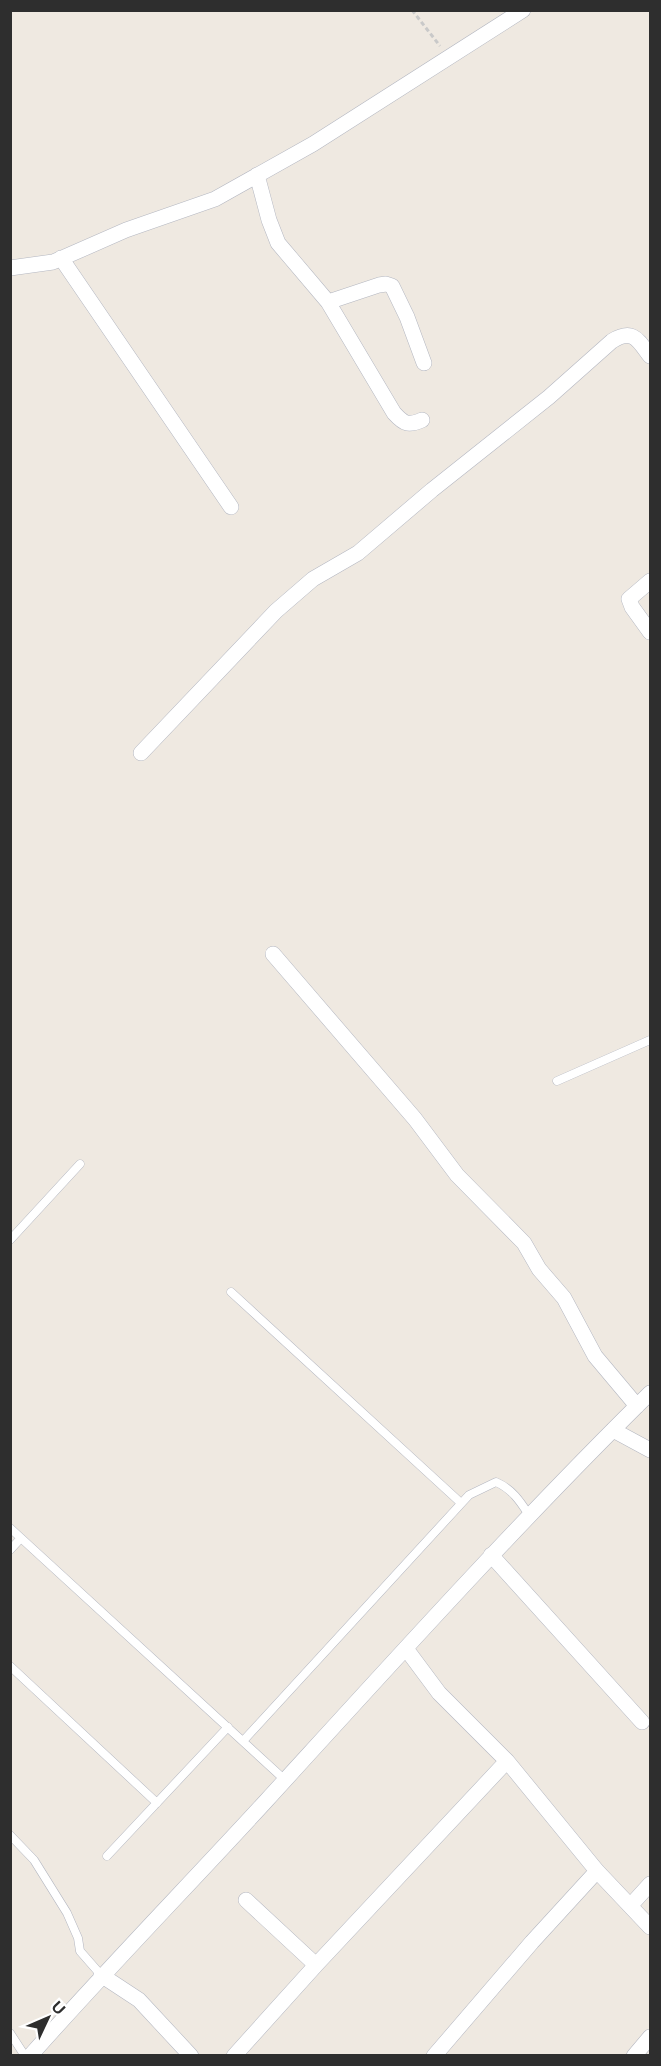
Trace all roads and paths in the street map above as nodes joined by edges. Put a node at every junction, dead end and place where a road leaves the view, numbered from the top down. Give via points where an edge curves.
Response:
1 (412, 10) edge
2 (523, 10) edge
3 (448, 57) junction
4 (257, 175) junction
5 (61, 258) junction
6 (10, 268) edge
7 (328, 302) junction
8 (651, 356) edge
9 (424, 363) dead end
10 (422, 420) dead end
11 (231, 507) dead end
12 (651, 582) edge
13 (651, 632) edge
14 (141, 753) dead end
15 (273, 954) dead end
16 (651, 1040) edge
17 (557, 1081) dead end
18 (80, 1164) dead end
19 (10, 1240) edge
20 (231, 1292) dead end
21 (651, 1393) edge
22 (637, 1406) junction
23 (613, 1430) junction
24 (651, 1450) edge
25 (461, 1503) junction
26 (529, 1515) junction
27 (10, 1528) edge
28 (21, 1538) junction
29 (10, 1550) edge
30 (491, 1555) junction
31 (406, 1650) junction
32 (10, 1666) edge
33 (642, 1722) dead end
34 (228, 1728) junction
35 (244, 1740) junction
36 (507, 1761) junction
37 (285, 1780) junction
38 (157, 1803) junction
39 (10, 1835) edge
40 (106, 1856) dead end
41 (597, 1871) junction
42 (651, 1884) edge
43 (246, 1900) dead end
44 (631, 1905) junction
45 (651, 1928) edge
46 (316, 1965) junction
47 (101, 1975) junction
48 (10, 2033) edge
49 (651, 2037) edge
50 (25, 2055) edge
51 (30, 2055) edge
52 (191, 2055) edge
53 (234, 2055) edge
54 (434, 2055) edge
55 (634, 2055) edge

1 - 3 path
2 - 3 street
3 - 4 street via 313,144
4 - 5 street via 215,199
4 - 7 street via 278,243
5 - 6 street
5 - 11 street
7 - 9 street via 379,285 392,286
7 - 10 street via 394,413 403,423 411,425
8 - 14 street via 629,334 612,341 358,553 306,585 276,611
12 - 13 street via 629,599
15 - 22 street via 415,1119 457,1175 524,1243 539,1269 564,1298 595,1356
16 - 17 lane
18 - 19 lane
20 - 25 lane
21 - 22 street
22 - 23 street
23 - 24 street
23 - 26 street
25 - 26 lane via 468,1495 496,1482 519,1499
25 - 35 lane
26 - 30 street
27 - 28 lane
28 - 29 lane
28 - 34 lane
30 - 31 street
30 - 33 street
31 - 36 street via 438,1693
31 - 37 street
32 - 38 lane
34 - 35 lane
34 - 38 lane
35 - 37 lane
36 - 41 street
36 - 46 street
37 - 47 street
38 - 40 lane
39 - 47 lane via 34,1860 68,1913 80,1951
41 - 44 street
41 - 54 street
42 - 44 street
43 - 46 street
44 - 45 street
46 - 53 street
47 - 51 street
47 - 52 street via 139,2000
48 - 50 lane
49 - 55 street

